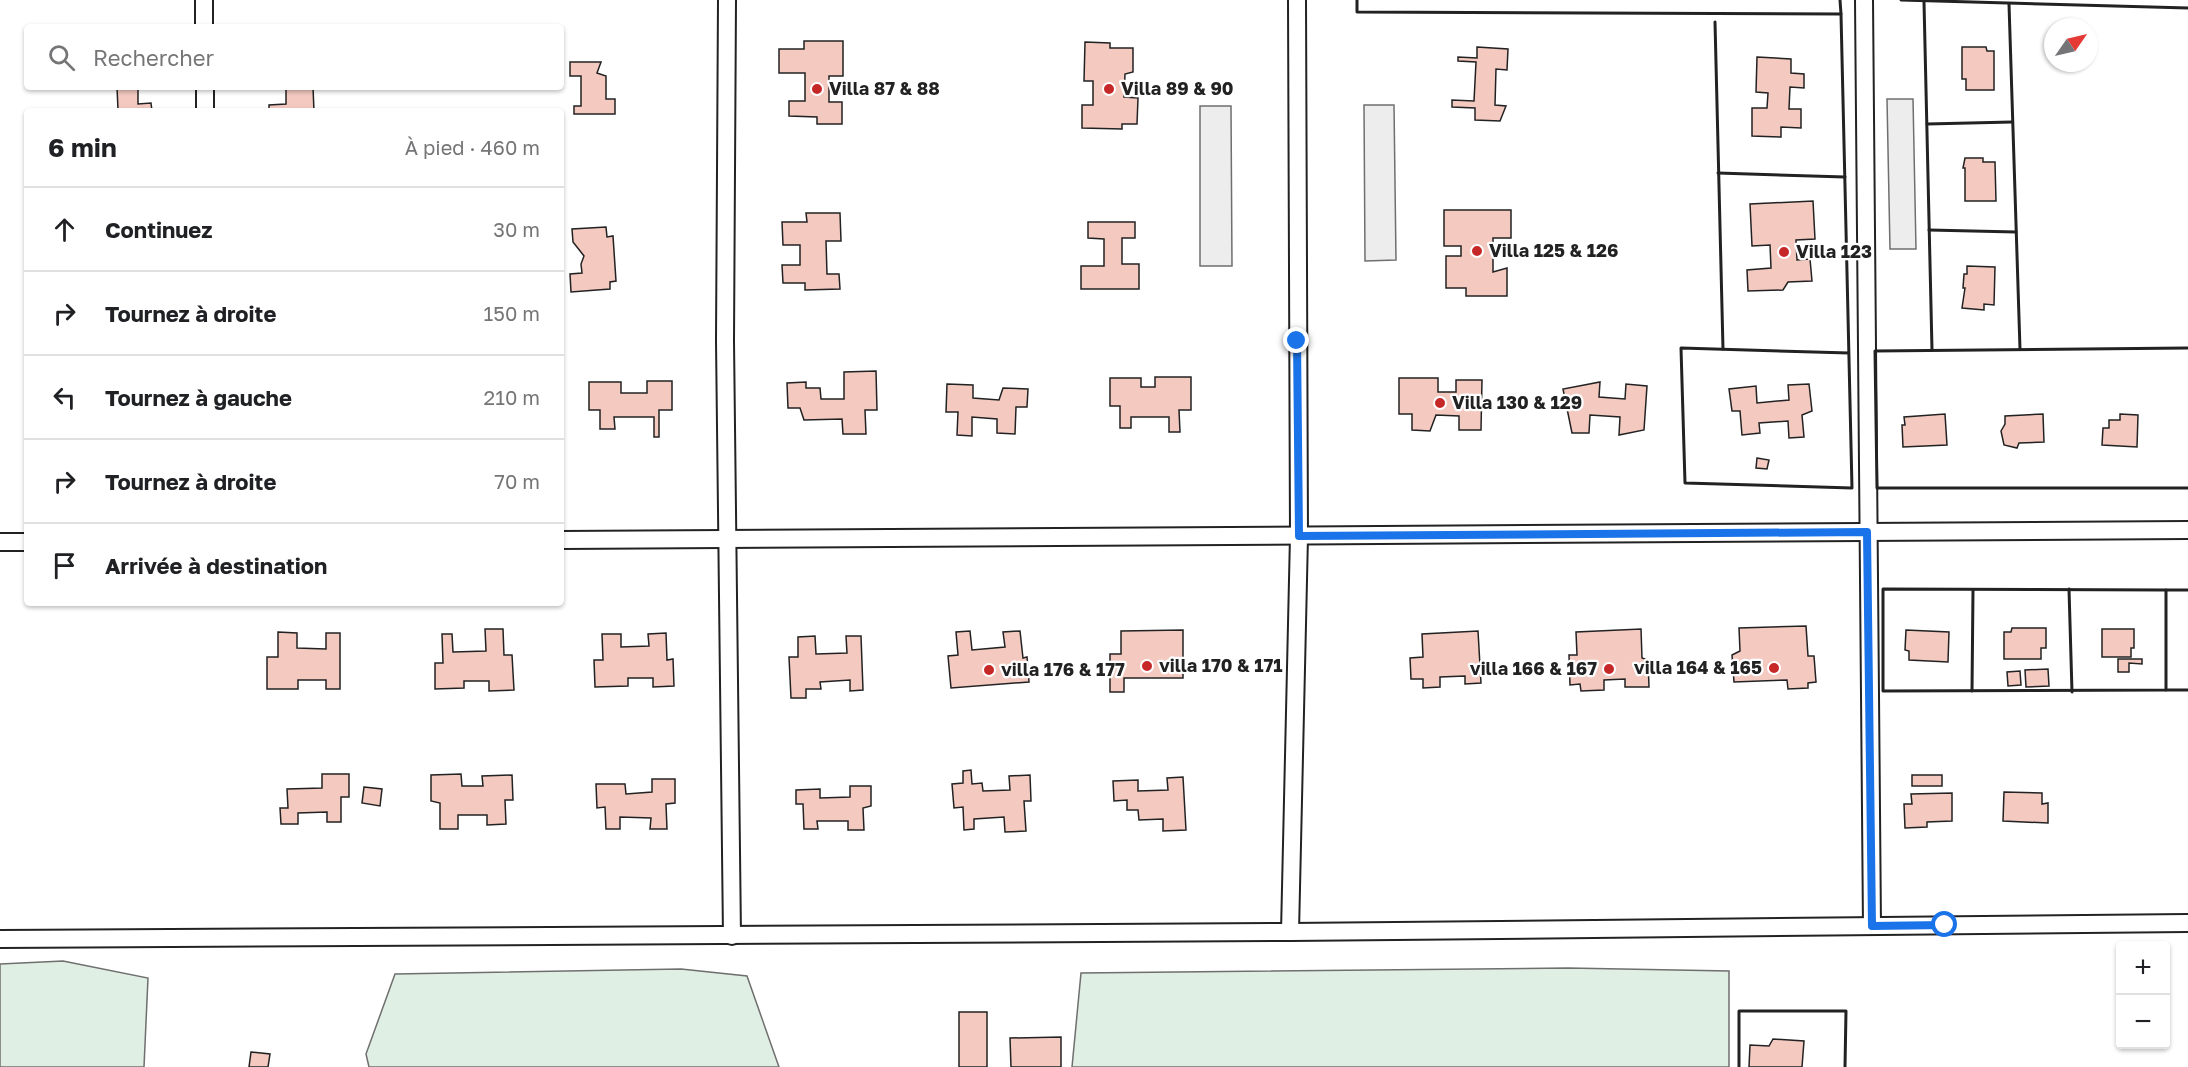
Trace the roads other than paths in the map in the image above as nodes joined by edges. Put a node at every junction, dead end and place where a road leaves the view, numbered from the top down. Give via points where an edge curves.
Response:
1 (204, 0) edge
2 (727, 0) edge
3 (1297, 0) edge
4 (1864, 0) edge
5 (204, 24) edge
6 (205, 90) edge
7 (205, 108) edge
8 (2188, 530) edge
9 (1867, 532) junction
10 (1299, 536) junction
11 (564, 540) edge
12 (728, 541) junction
13 (0, 542) edge
14 (24, 542) edge
15 (2188, 923) edge
16 (1872, 926) junction
17 (1290, 932) junction
18 (732, 936) junction
19 (0, 939) edge

1 - 5 street
2 - 12 street
3 - 10 street
4 - 9 street
6 - 7 street
8 - 9 street
9 - 10 street
9 - 16 street
10 - 12 street
10 - 17 street
11 - 12 street
12 - 18 street
13 - 14 street
15 - 16 street
16 - 17 street
17 - 18 street
18 - 19 street

